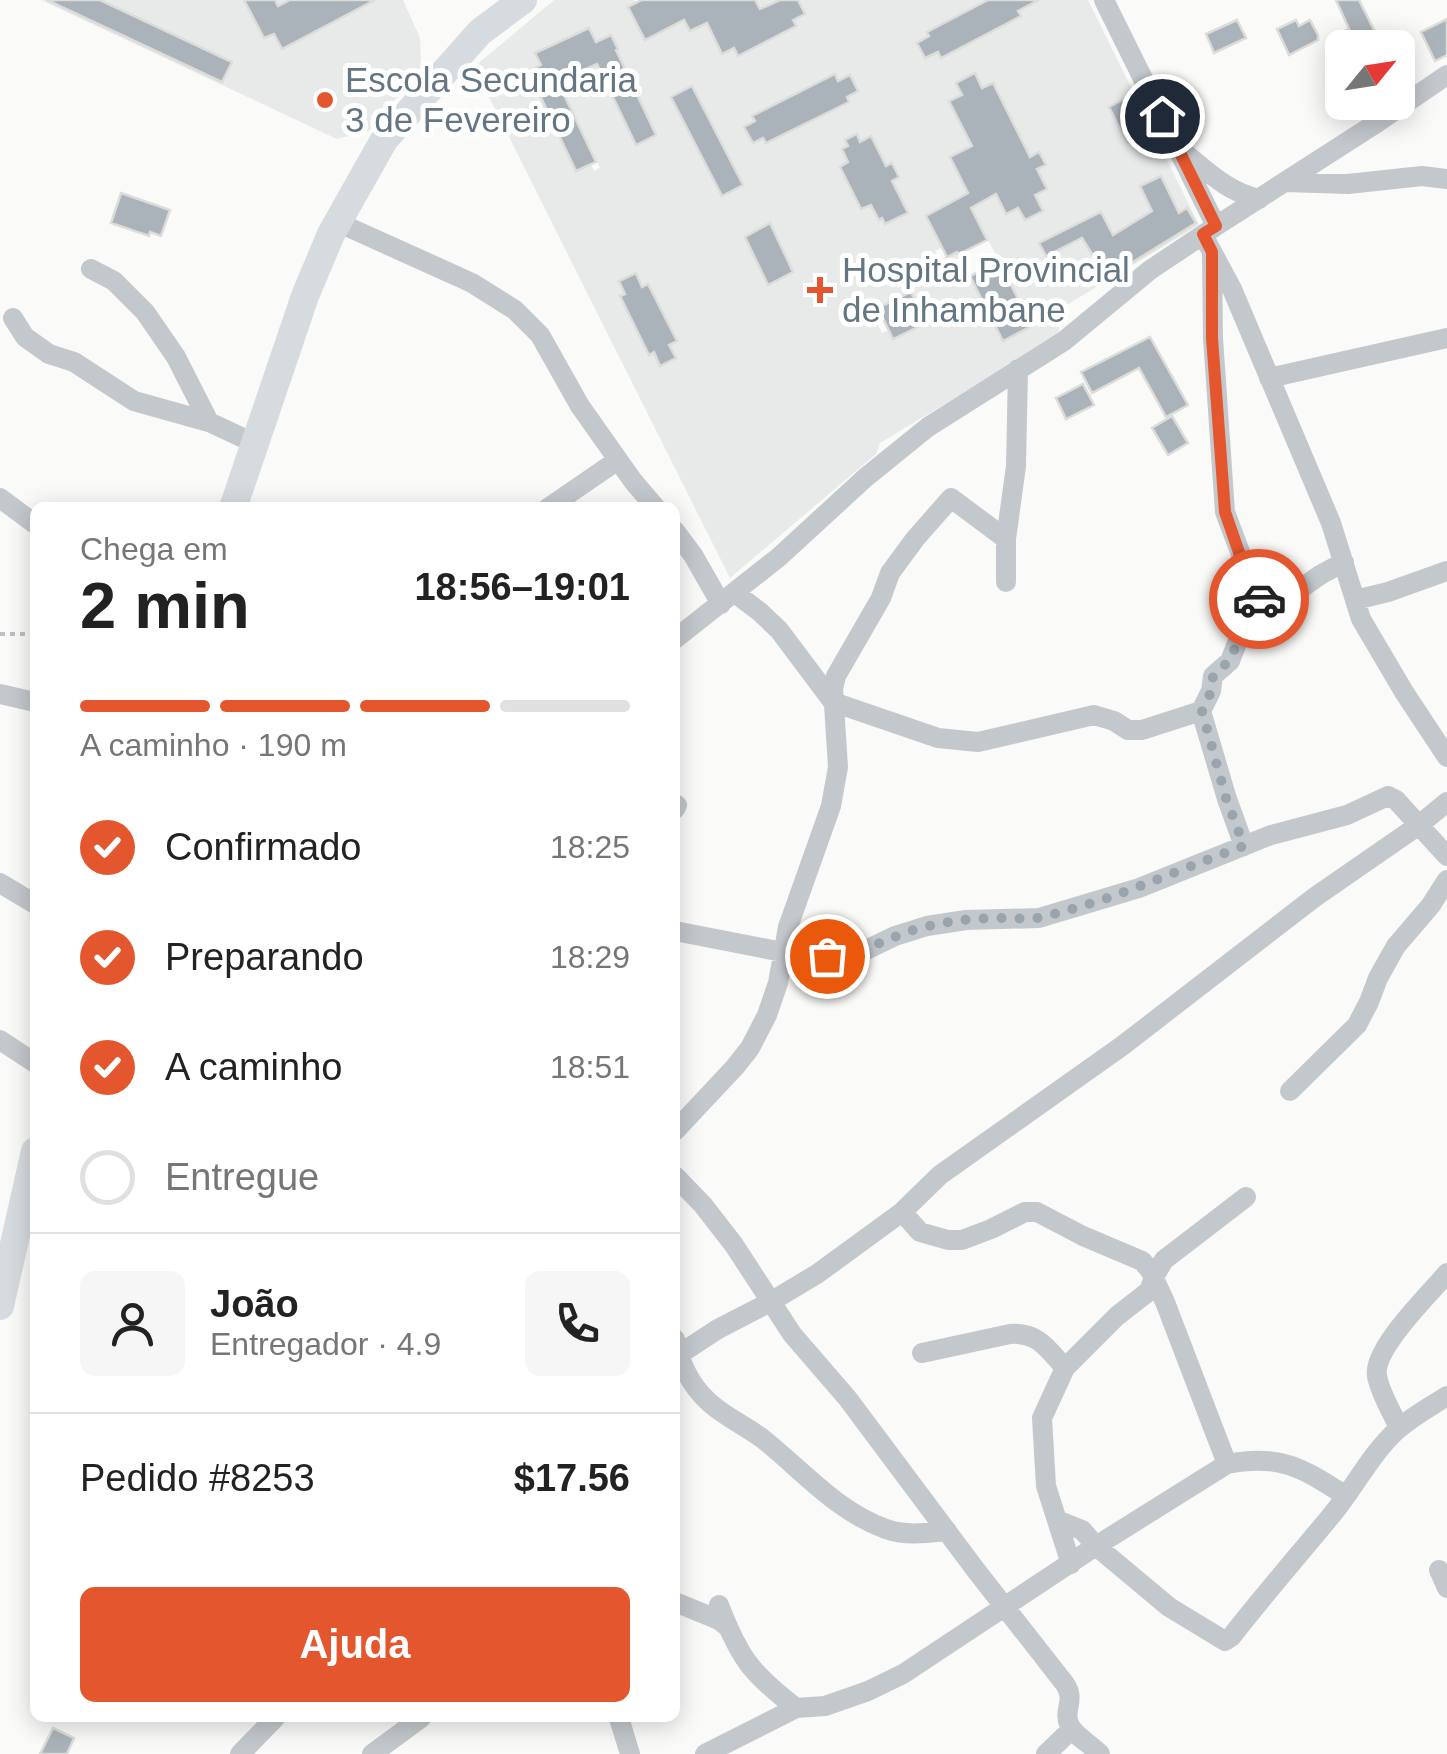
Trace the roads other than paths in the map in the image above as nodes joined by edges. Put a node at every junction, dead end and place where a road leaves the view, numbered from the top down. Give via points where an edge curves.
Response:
1 (523, 0) edge
2 (1104, 0) edge
3 (1447, 75) edge
4 (1176, 145) junction
5 (1447, 168) edge
6 (1422, 176) junction
7 (1447, 179) edge
8 (1284, 182) junction
9 (1259, 200) junction
10 (337, 222) junction
11 (1210, 237) junction
12 (92, 269) dead end
13 (14, 318) dead end
14 (1447, 338) edge
15 (1018, 369) junction
16 (1270, 378) junction
17 (210, 422) junction
18 (254, 443) junction
19 (618, 460) junction
20 (0, 498) edge
21 (235, 502) edge
22 (557, 502) edge
23 (651, 502) edge
24 (30, 520) edge
25 (680, 538) edge
26 (1006, 539) junction
27 (1344, 562) junction
28 (1447, 570) edge
29 (1006, 582) dead end
30 (728, 598) junction
31 (1355, 600) junction
32 (1268, 611) junction
33 (680, 636) edge
34 (0, 694) edge
35 (30, 701) edge
36 (833, 702) junction
37 (1202, 711) junction
38 (1447, 757) edge
39 (1447, 802) edge
40 (1419, 825) junction
41 (1244, 846) junction
42 (1447, 856) edge
43 (1447, 880) edge
44 (0, 883) edge
45 (30, 901) edge
46 (680, 932) edge
47 (782, 950) junction
48 (0, 1040) edge
49 (30, 1061) edge
50 (1290, 1091) dead end
51 (680, 1125) edge
52 (30, 1173) edge
53 (680, 1181) edge
54 (1246, 1197) dead end
55 (902, 1212) junction
56 (1447, 1273) edge
57 (1154, 1277) junction
58 (772, 1301) junction
59 (0, 1306) edge
60 (680, 1348) edge
61 (922, 1353) dead end
62 (680, 1359) edge
63 (1065, 1368) junction
64 (1447, 1396) edge
65 (1399, 1428) junction
66 (1227, 1464) junction
67 (1346, 1496) junction
68 (1057, 1520) junction
69 (947, 1531) junction
70 (1096, 1546) junction
71 (1071, 1564) junction
72 (680, 1604) edge
73 (719, 1605) dead end
74 (1005, 1606) junction
75 (728, 1628) junction
76 (796, 1708) junction
77 (271, 1722) edge
78 (416, 1722) edge
79 (620, 1722) edge
80 (1072, 1730) junction
81 (240, 1754) edge
82 (372, 1754) edge
83 (630, 1754) edge
84 (705, 1754) edge
85 (1046, 1754) edge
86 (1100, 1754) edge

1 - 10 main road via 480,32 384,140
2 - 4 street
3 - 8 street
4 - 9 street via 1223,185
4 - 11 street
5 - 6 street
6 - 7 street
6 - 8 street
8 - 9 street
9 - 11 street
10 - 18 main road
10 - 19 street via 472,283 515,310 540,335
11 - 15 street via 1150,270
11 - 16 street
11 - 32 street via 1225,512
12 - 17 street via 145,312
13 - 17 street via 24,337 134,401
14 - 16 street
15 - 26 street
15 - 30 street via 928,427
16 - 27 street
17 - 18 street
18 - 21 main road
19 - 22 street
19 - 23 street
20 - 24 street
25 - 30 street
26 - 29 street
26 - 36 street via 948,499 890,573 836,676
27 - 31 street
27 - 32 street
28 - 31 street
30 - 33 street
30 - 36 street via 760,612
31 - 38 street
32 - 37 street via 1242,630 1230,660 1213,676
34 - 35 street
36 - 37 street via 962,742 1094,715 1142,730
36 - 47 street via 838,768 831,806
37 - 41 street
39 - 40 street
40 - 41 street via 1388,796
40 - 42 street
40 - 55 street via 940,1175
41 - 47 street via 1039,918 927,926 841,956
43 - 50 street via 1396,946 1357,1025
44 - 45 street
46 - 47 street
47 - 51 street via 778,983 750,1048
48 - 49 street
52 - 59 main road
53 - 58 street
54 - 57 street via 1164,1260
55 - 57 street via 920,1232 948,1240 1037,1212 1142,1261
55 - 58 street
56 - 65 street via 1379,1360 1378,1380
57 - 63 street via 1149,1292
57 - 66 street
58 - 60 street
58 - 69 street
61 - 63 street via 1024,1332
62 - 69 street via 702,1396 857,1516 898,1533
63 - 68 street via 1042,1418 1046,1486
64 - 65 street
65 - 67 street
66 - 67 street via 1289,1464
66 - 70 street
67 - 70 street via 1224,1640 1168,1608
68 - 70 street via 1082,1530
68 - 71 street
69 - 74 street
70 - 71 street
71 - 74 street
72 - 75 street
73 - 75 street
74 - 76 street via 903,1674 825,1706
74 - 80 street via 1070,1691
75 - 76 street via 763,1683
76 - 84 street
77 - 81 street
78 - 82 street
79 - 83 street
80 - 85 street
80 - 86 street

